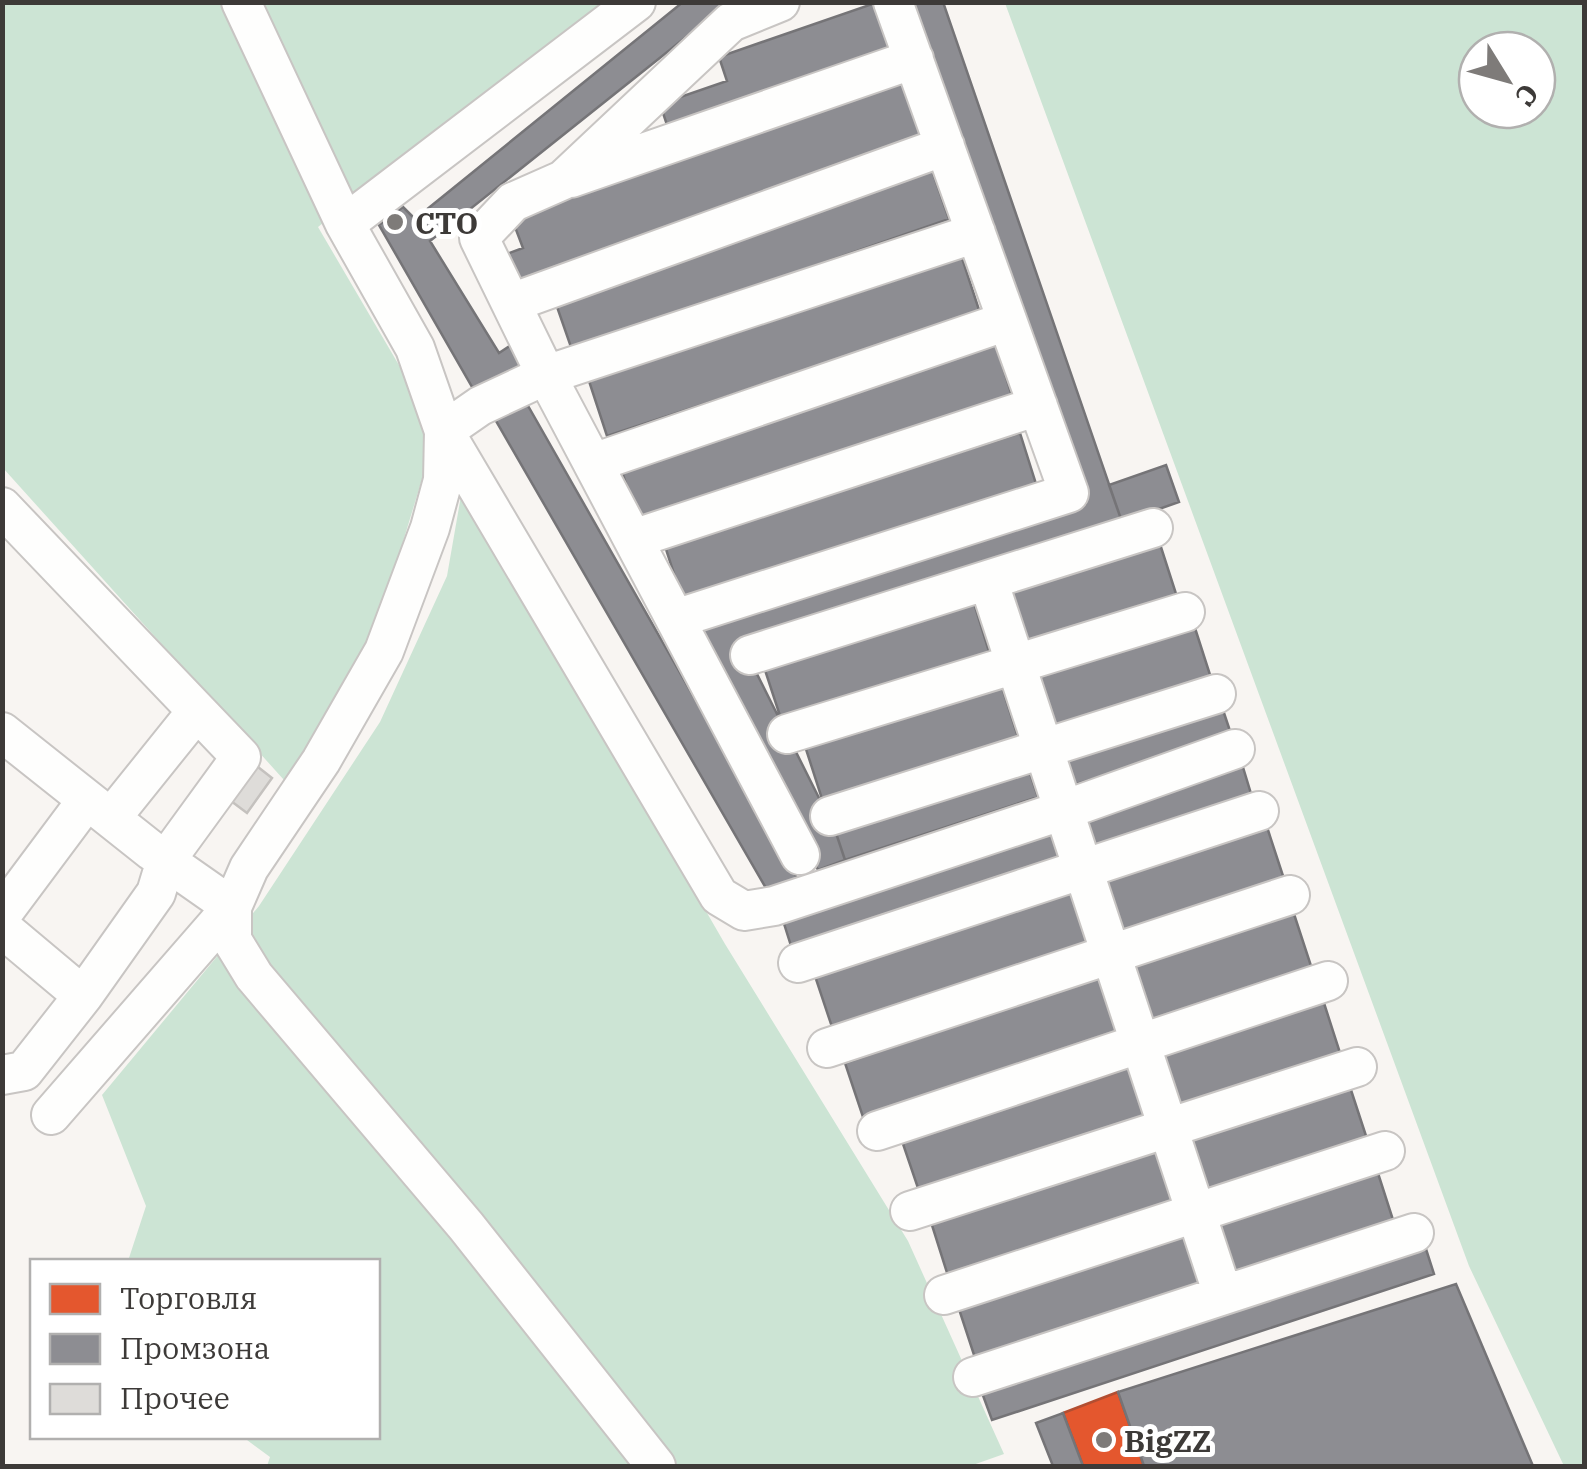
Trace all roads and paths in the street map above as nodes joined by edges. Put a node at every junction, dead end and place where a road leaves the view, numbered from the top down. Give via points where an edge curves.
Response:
1 (241, 2) edge
2 (636, 2) edge
3 (780, 2) edge
4 (894, 2) edge
5 (914, 60) junction
6 (945, 146) junction
7 (562, 180) junction
8 (346, 224) junction
9 (976, 233) junction
10 (511, 303) junction
11 (1007, 321) junction
12 (546, 375) junction
13 (1038, 406) junction
14 (444, 431) junction
15 (593, 463) junction
16 (2, 508) edge
17 (1153, 528) dead end
18 (633, 539) junction
19 (988, 580) junction
20 (1185, 612) dead end
21 (676, 619) junction
22 (750, 655) dead end
23 (1016, 664) junction
24 (1216, 694) dead end
25 (197, 711) junction
26 (2, 732) edge
27 (788, 734) dead end
28 (1044, 748) junction
29 (1236, 749) dead end
30 (99, 809) junction
31 (1064, 810) junction
32 (1258, 810) dead end
33 (830, 816) dead end
34 (800, 855) dead end
35 (166, 860) junction
36 (1083, 868) junction
37 (1290, 895) dead end
38 (232, 907) junction
39 (2, 914) edge
40 (2, 928) edge
41 (1111, 954) junction
42 (798, 963) dead end
43 (1328, 981) dead end
44 (83, 996) junction
45 (1140, 1043) junction
46 (827, 1048) dead end
47 (1356, 1067) dead end
48 (2, 1075) edge
49 (51, 1115) dead end
50 (1168, 1128) junction
51 (876, 1131) dead end
52 (1384, 1151) dead end
53 (910, 1212) dead end
54 (1196, 1212) junction
55 (1414, 1233) dead end
56 (944, 1295) dead end
57 (1223, 1295) junction
58 (972, 1376) dead end
59 (656, 1466) edge

1 - 8 street
2 - 8 street
3 - 7 street via 731,22
4 - 5 street
5 - 6 street
5 - 7 street
6 - 9 street
6 - 10 street
7 - 10 street via 513,202 479,238
8 - 14 street via 414,348
9 - 11 street
9 - 12 street
10 - 12 street
11 - 13 street
11 - 15 street
12 - 14 street
12 - 15 street
13 - 18 street
13 - 21 street via 1069,493
14 - 31 street via 719,896 744,911 774,906
14 - 38 street via 443,480 430,528 384,652 249,868
15 - 18 street
16 - 25 street
17 - 19 street
18 - 21 street
19 - 22 street
19 - 23 street
20 - 23 street
21 - 34 street
23 - 27 street
23 - 28 street
24 - 28 street
25 - 30 street
25 - 35 street via 241,756
26 - 30 street
28 - 31 street
28 - 33 street
29 - 31 street
30 - 35 street
30 - 39 street
31 - 36 street
32 - 36 street
35 - 38 street
35 - 44 street via 156,893
36 - 41 street
36 - 42 street
37 - 41 street
38 - 49 street
38 - 59 street via 232,940 254,976 466,1226
40 - 44 street
41 - 45 street
41 - 46 street
43 - 45 street
44 - 48 street via 24,1071
45 - 50 street
45 - 51 street
47 - 50 street
50 - 53 street
50 - 54 street
52 - 54 street
54 - 56 street
54 - 57 street
55 - 57 street
57 - 58 street

